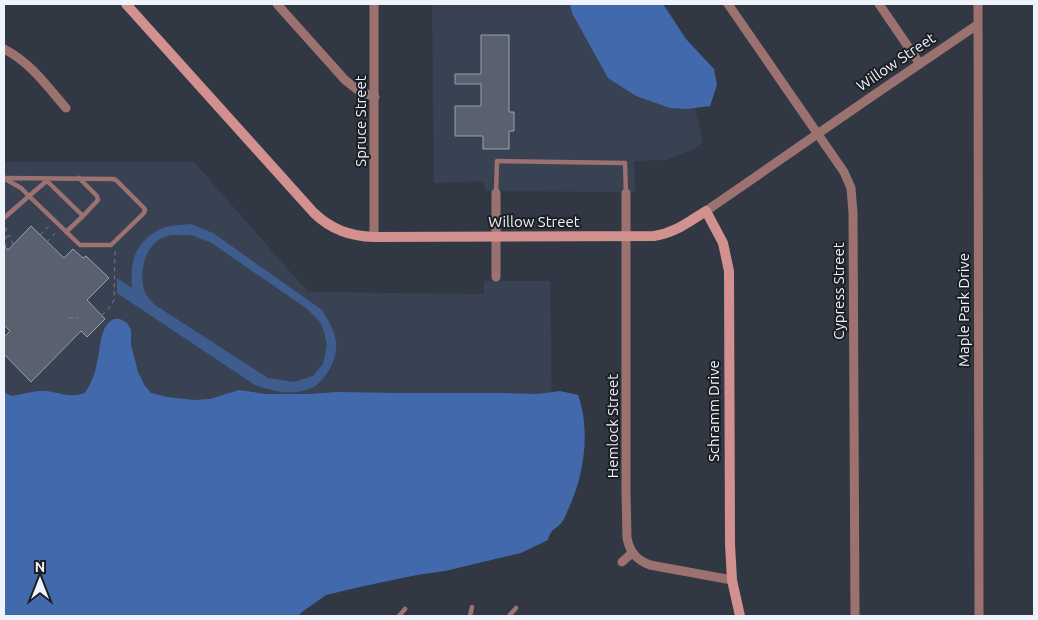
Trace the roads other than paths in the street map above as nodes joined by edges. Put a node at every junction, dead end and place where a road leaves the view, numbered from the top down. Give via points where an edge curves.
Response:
1 (126, 4) edge
2 (277, 4) edge
3 (374, 4) edge
4 (728, 4) edge
5 (879, 4) edge
6 (978, 4) edge
7 (977, 25) junction
8 (4, 49) edge
9 (920, 64) junction
10 (374, 97) junction
11 (66, 108) dead end
12 (817, 134) junction
13 (4, 178) edge
14 (79, 178) junction
15 (48, 180) junction
16 (496, 193) joint
17 (626, 193) joint
18 (29, 196) junction
19 (706, 211) junction
20 (83, 216) junction
21 (4, 218) edge
22 (66, 232) junction
23 (626, 236) junction
24 (374, 237) junction
25 (496, 237) junction
26 (496, 277) dead end
27 (632, 553) junction
28 (622, 562) dead end
29 (732, 580) junction
30 (405, 608) dead end
31 (472, 608) dead end
32 (516, 608) dead end
33 (399, 616) edge
34 (470, 616) edge
35 (509, 616) edge
36 (740, 616) edge
37 (855, 616) edge
38 (979, 616) edge

1 - 24 street, Willow Street via 314,213 345,233
2 - 10 street via 345,80
3 - 10 street, Spruce Street
4 - 12 street, Cypress Street
5 - 9 street
6 - 7 street, Maple Park Drive
7 - 9 street, Willow Street
7 - 38 street, Maple Park Drive
8 - 11 street via 26,64
9 - 12 street, Willow Street
10 - 24 street, Spruce Street
12 - 19 street, Willow Street
12 - 37 street, Cypress Street via 844,172 853,201
13 - 15 lane
13 - 18 lane
14 - 15 lane
14 - 20 lane via 98,196
14 - 22 lane via 116,180 145,210 111,245 80,245
15 - 18 lane
15 - 20 lane
16 - 17 lane via 497,161 625,163
16 - 25 street
17 - 23 street, Hemlock Street
18 - 21 lane
18 - 22 lane
19 - 23 street, Willow Street via 666,234
19 - 29 street, Schramm Drive via 723,243 729,271
20 - 22 lane
23 - 25 street, Willow Street
23 - 27 street, Hemlock Street via 627,529
24 - 25 street, Willow Street
25 - 26 street
27 - 28 street
27 - 29 street via 650,565
29 - 36 street, Schramm Drive
30 - 33 lane
31 - 34 lane
32 - 35 lane

